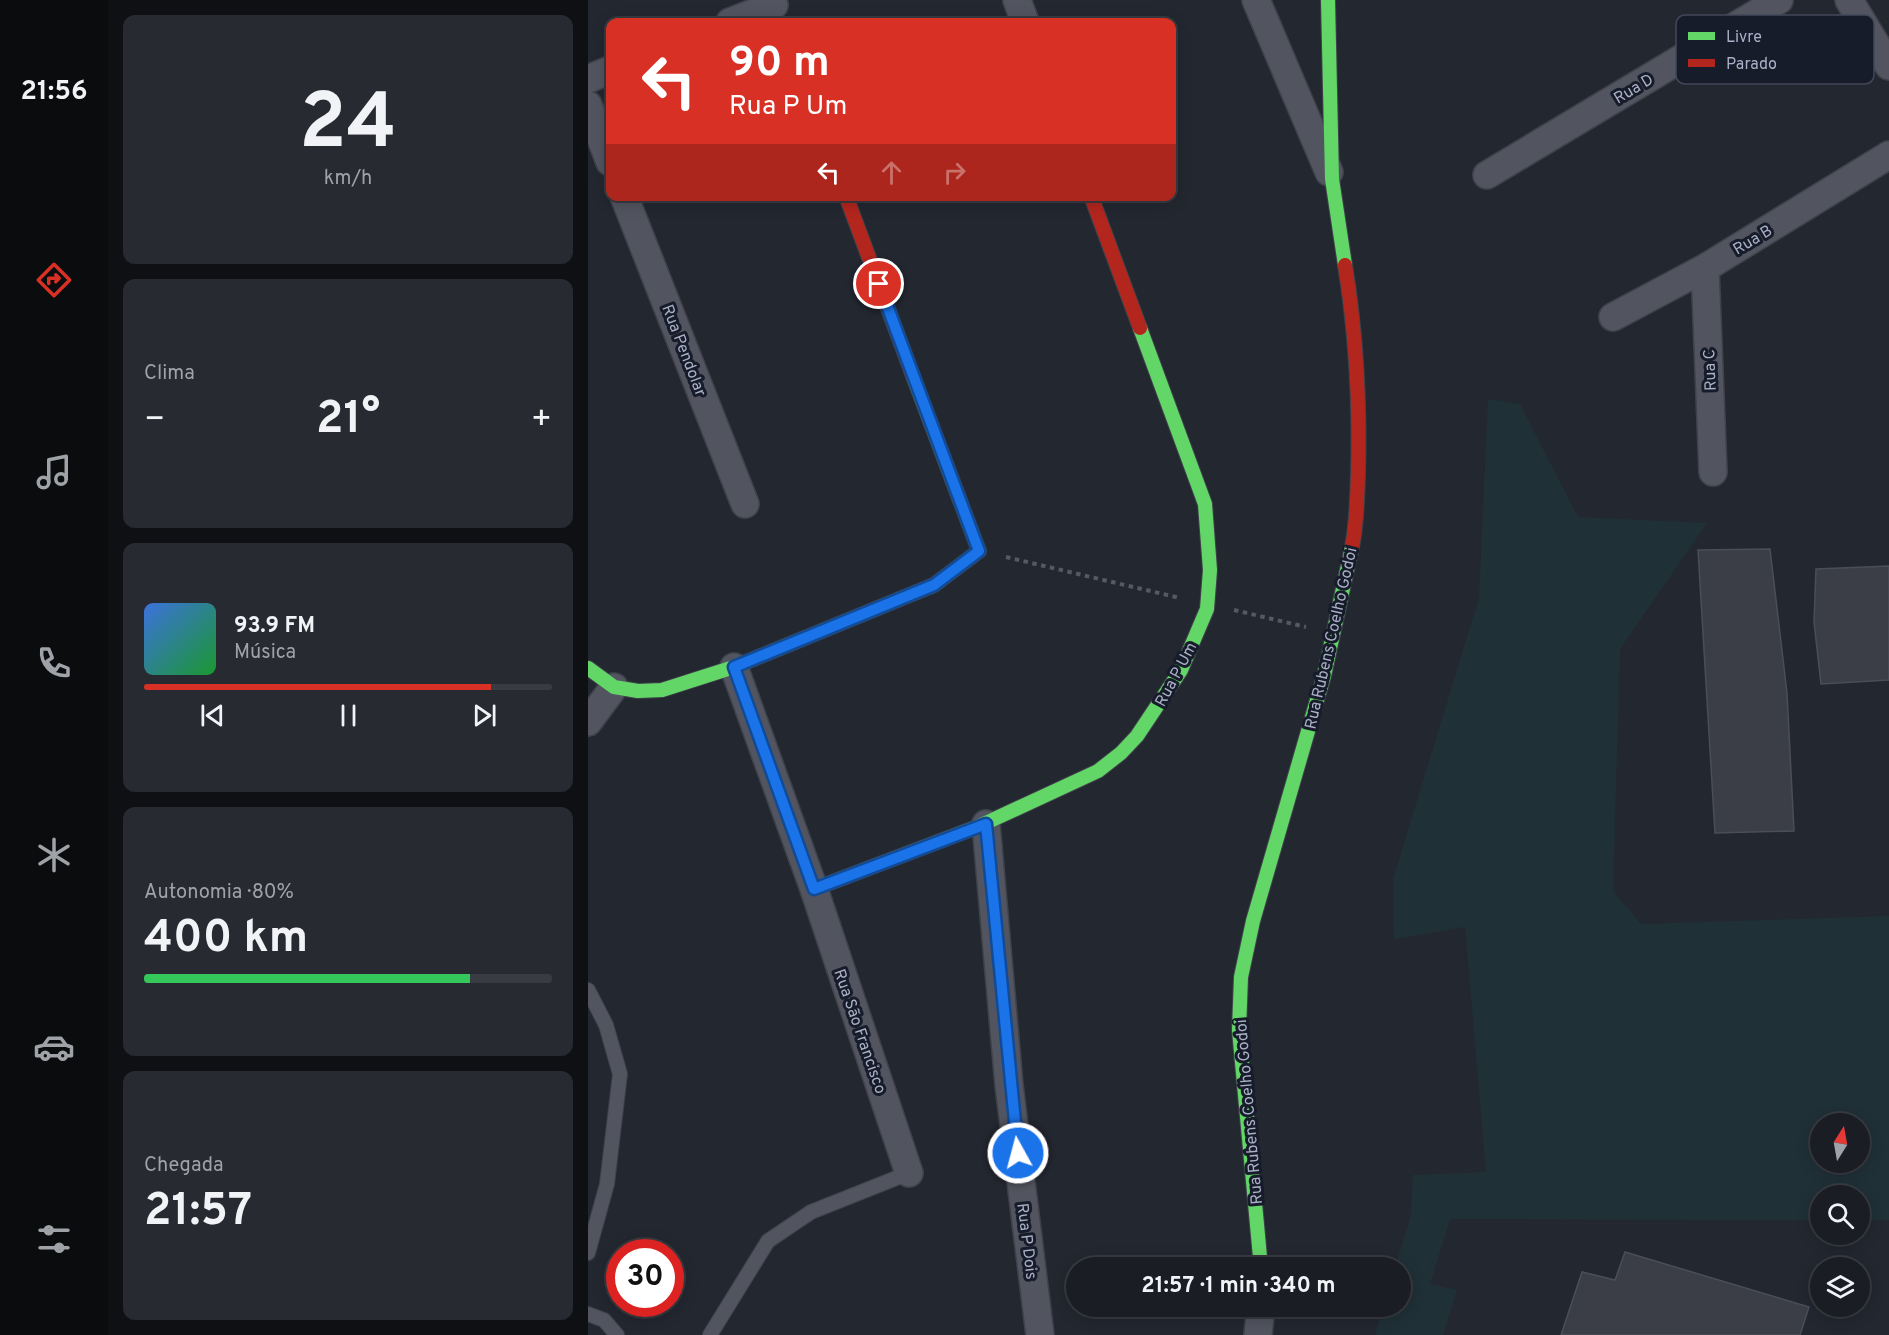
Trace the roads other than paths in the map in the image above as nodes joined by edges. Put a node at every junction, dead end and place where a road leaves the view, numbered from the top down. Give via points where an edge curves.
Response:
1 (1017, 0) edge
2 (1256, 0) edge
3 (1329, 0) edge
4 (1779, 0) edge
5 (1849, 0) edge
6 (775, 9) edge
7 (1754, 15) edge
8 (1858, 15) edge
9 (744, 18) edge
10 (1024, 18) edge
11 (1874, 41) edge
12 (1676, 62) edge
13 (1889, 66) edge
14 (606, 72) edge
15 (588, 79) edge
16 (588, 105) edge
17 (606, 152) edge
18 (1889, 155) edge
19 (1487, 175) dead end
20 (1332, 179) junction
21 (626, 201) edge
22 (848, 201) edge
23 (1093, 201) edge
24 (1705, 268) junction
25 (1612, 317) dead end
26 (1713, 472) dead end
27 (745, 504) dead end
28 (734, 667) junction
29 (588, 668) edge
30 (614, 687) junction
31 (588, 722) edge
32 (986, 824) junction
33 (814, 889) junction
34 (588, 990) edge
35 (909, 1173) joint
36 (588, 1253) edge
37 (1260, 1257) edge
38 (588, 1314) edge
39 (1259, 1317) edge
40 (617, 1335) edge
41 (710, 1335) edge
42 (1040, 1335) edge
43 (1258, 1335) edge

1 - 10 street
2 - 20 street
3 - 20 street, Rua Rubens Coelho Godoi
4 - 7 street, Rua D
5 - 8 street
6 - 9 street
11 - 13 street
12 - 19 street, Rua D
14 - 15 street
16 - 17 street
18 - 24 street, Rua B
20 - 37 street, Rua Rubens Coelho Godoi via 1350,297 1359,431 1356,529 1324,676 1253,921 1241,977 1239,1030
21 - 27 street, Rua Pendolar
22 - 28 street via 979,551 934,585
23 - 32 street, Rua P Um via 1205,504 1210,556 1207,604 1180,671 1153,715 1109,764
24 - 25 street, Rua B
24 - 26 street, Rua C
28 - 30 street via 662,690
28 - 33 street, Rua São Francisco
29 - 30 street
30 - 31 street
32 - 33 street, Rua P Um
32 - 42 street, Rua P Dois via 1009,1085
33 - 35 street, Rua São Francisco
34 - 36 lane via 606,1025 620,1074 607,1184
35 - 41 lane via 811,1212 768,1241
38 - 40 lane via 604,1320
39 - 43 street

